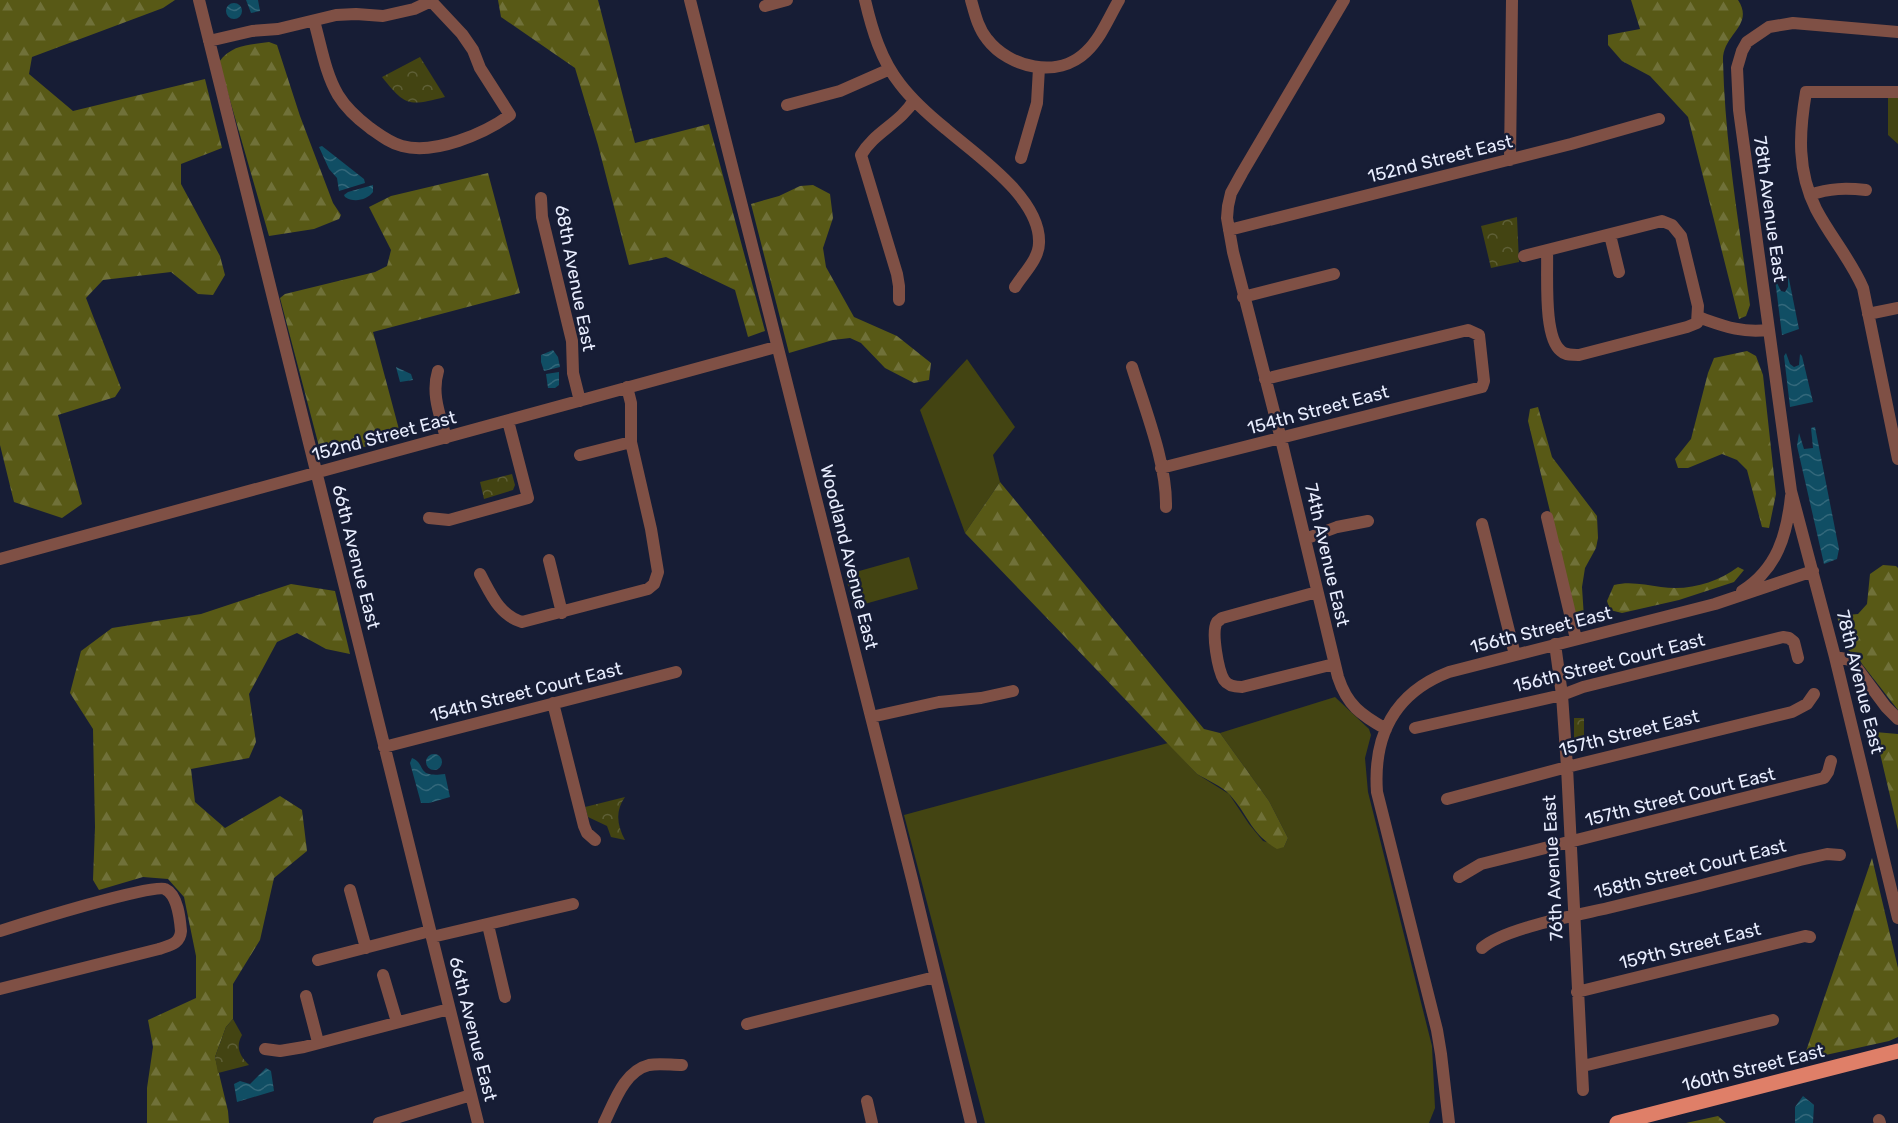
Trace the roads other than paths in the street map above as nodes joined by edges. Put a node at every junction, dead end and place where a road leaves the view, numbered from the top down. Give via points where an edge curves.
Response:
1 (199, 0) edge
2 (690, 0) edge
3 (787, 0) edge
4 (865, 0) edge
5 (971, 0) edge
6 (1119, 0) edge
7 (1344, 0) edge
8 (1512, 0) edge
9 (431, 1) edge
10 (765, 6) dead end
11 (314, 21) junction
12 (1898, 32) edge
13 (209, 41) junction
14 (1045, 67) junction
15 (890, 69) junction
16 (1898, 92) edge
17 (913, 102) junction
18 (787, 105) dead end
19 (1659, 120) dead end
20 (1021, 158) dead end
21 (1510, 160) junction
22 (1866, 190) dead end
23 (1810, 195) junction
24 (542, 198) dead end
25 (1229, 230) junction
26 (1610, 235) junction
27 (1547, 251) junction
28 (1524, 256) dead end
29 (1619, 272) dead end
30 (1334, 274) dead end
31 (1015, 287) dead end
32 (1243, 297) junction
33 (899, 300) dead end
34 (1898, 308) edge
35 (1868, 314) junction
36 (1698, 317) junction
37 (1768, 330) junction
38 (776, 347) junction
39 (1132, 367) dead end
40 (438, 371) dead end
41 (1265, 379) junction
42 (627, 387) junction
43 (580, 401) junction
44 (508, 421) junction
45 (446, 438) junction
46 (1281, 439) junction
47 (631, 442) junction
48 (580, 455) dead end
49 (1898, 459) edge
50 (1161, 468) junction
51 (316, 473) junction
52 (1791, 491) junction
53 (1166, 507) dead end
54 (1547, 518) dead end
55 (429, 519) dead end
56 (1368, 521) dead end
57 (1482, 524) dead end
58 (1305, 539) junction
59 (0, 559) edge
60 (549, 560) dead end
61 (1814, 571) junction
62 (480, 574) dead end
63 (1317, 592) junction
64 (1725, 601) junction
65 (562, 613) junction
66 (1576, 639) junction
67 (1556, 644) junction
68 (1515, 655) junction
69 (1798, 657) dead end
70 (1835, 657) junction
71 (1334, 664) junction
72 (676, 672) dead end
73 (1013, 692) dead end
74 (1562, 694) junction
75 (1814, 694) dead end
76 (553, 704) junction
77 (871, 717) junction
78 (1898, 719) edge
79 (1415, 728) dead end
80 (1386, 729) junction
81 (384, 747) junction
82 (1831, 761) dead end
83 (1567, 767) junction
84 (1448, 799) dead end
85 (595, 840) dead end
86 (1570, 843) junction
87 (1840, 855) dead end
88 (1459, 878) dead end
89 (351, 890) dead end
90 (573, 904) dead end
91 (1574, 916) junction
92 (1898, 918) edge
93 (488, 925) junction
94 (0, 931) edge
95 (431, 934) junction
96 (1810, 937) dead end
97 (366, 948) junction
98 (1482, 948) dead end
99 (318, 960) dead end
100 (383, 975) dead end
101 (935, 976) junction
102 (0, 989) edge
103 (1577, 992) junction
104 (306, 996) dead end
105 (505, 997) dead end
106 (449, 1009) junction
107 (1773, 1020) dead end
108 (397, 1022) junction
109 (747, 1024) dead end
110 (318, 1042) junction
111 (266, 1049) dead end
112 (1898, 1051) edge
113 (682, 1065) dead end
114 (1583, 1066) junction
115 (1583, 1090) dead end
116 (471, 1095) junction
117 (867, 1101) dead end
118 (409, 1119) edge
119 (379, 1123) edge
120 (478, 1123) edge
121 (604, 1123) edge
122 (872, 1123) edge
123 (971, 1123) edge
124 (1449, 1123) edge
125 (1617, 1123) edge

1 - 13 street, 66th Avenue East
2 - 38 street, Woodland Avenue East
3 - 10 street
4 - 15 street
5 - 14 street via 981,30 994,47 1017,62
6 - 14 street via 1087,51 1072,61
7 - 25 street, 74th Avenue East via 1231,194
8 - 21 street
9 - 11 street via 383,16 336,15
9 - 11 street via 462,34 510,115 478,134 436,146 414,148 391,142 358,119 338,95 327,71
11 - 13 street
12 - 37 street, 78th Avenue East via 1793,23 1769,27 1747,42 1739,59 1739,110
13 - 51 street, 66th Avenue East
14 - 20 street
15 - 17 street
15 - 18 street via 840,92
16 - 23 street via 1806,92 1800,148
17 - 31 street via 1001,174 1032,216 1039,245
17 - 33 street via 861,155 897,274
19 - 21 street, 152nd Street East
21 - 25 street, 152nd Street East
22 - 23 street via 1841,188
23 - 35 street via 1858,278
24 - 43 street, 68th Avenue East via 542,217 572,341 573,373
25 - 32 street, 74th Avenue East
26 - 27 street
26 - 29 street
26 - 36 street via 1662,221 1672,225 1681,236
27 - 28 street
27 - 36 street via 1549,320 1552,336 1565,354 1579,355 1687,327 1697,322
30 - 32 street
32 - 41 street, 74th Avenue East
34 - 35 street
35 - 49 street
36 - 37 street via 1734,330
37 - 52 street, 78th Avenue East
38 - 42 street, 152nd Street East
38 - 77 street, Woodland Avenue East
39 - 50 street
40 - 45 street via 434,395
41 - 46 street, 74th Avenue East
41 - 46 street, 154th Street East via 1446,334 1471,331 1479,335 1484,386
42 - 43 street, 152nd Street East
42 - 47 street
43 - 44 street, 152nd Street East
44 - 45 street, 152nd Street East
44 - 55 street via 528,498 449,520
45 - 51 street, 152nd Street East
46 - 50 street, 154th Street East
46 - 58 street, 74th Avenue East
47 - 48 street
47 - 65 street via 651,529 657,579 648,589
50 - 53 street
51 - 59 street, 152nd Street East
51 - 81 street, 66th Avenue East
52 - 61 street, 78th Avenue East
52 - 64 street, 78th Avenue East via 1785,532 1772,563 1748,587
54 - 66 street
56 - 58 street
57 - 68 street
58 - 63 street, 74th Avenue East
60 - 65 street
61 - 64 street
61 - 70 street, 78th Avenue East
62 - 65 street via 499,607 514,620 522,622
63 - 71 street, 74th Avenue East
63 - 71 street via 1219,620 1213,634 1224,680 1230,685 1252,685
64 - 66 street, 156th Street East
66 - 67 street, 156th Street East
67 - 68 street, 156th Street East
67 - 74 street, 76th Avenue East
68 - 80 street, 156th Street East via 1449,672 1428,682 1398,708
69 - 74 street, 156th Street Court East via 1794,642 1783,638
70 - 78 street via 1851,660
70 - 92 street, 78th Avenue East
71 - 80 street, 74th Avenue East via 1349,701
72 - 76 street, 154th Street Court East
73 - 77 street
74 - 79 street, 156th Street Court East
74 - 83 street, 76th Avenue East
75 - 83 street, 157th Street East via 1807,704 1792,712
76 - 81 street, 154th Street Court East
76 - 85 street via 584,826
77 - 101 street, Woodland Avenue East
80 - 124 street via 1377,757 1377,792 1437,1030
81 - 95 street, 66th Avenue East
82 - 86 street, 157th Street Court East via 1824,778
83 - 84 street, 157th Street East
83 - 86 street, 76th Avenue East
86 - 88 street, 157th Street Court East via 1482,864
86 - 91 street, 76th Avenue East
87 - 91 street, 158th Street Court East via 1827,854
89 - 97 street
90 - 93 street
91 - 98 street, 158th Street Court East via 1514,932
91 - 103 street, 76th Avenue East
93 - 95 street
93 - 105 street
94 - 102 street via 134,892 165,888 174,899 181,936 176,943 159,949
95 - 97 street
95 - 106 street, 66th Avenue East
96 - 103 street, 159th Street East
97 - 99 street
100 - 108 street
101 - 109 street
101 - 123 street, Woodland Avenue East
103 - 114 street, 76th Avenue East
104 - 110 street
106 - 108 street
106 - 116 street, 66th Avenue East
107 - 114 street
108 - 110 street
110 - 111 street via 280,1051
112 - 125 main road, 160th Street East
113 - 121 street via 649,1065 637,1070 622,1087
114 - 115 street, 76th Avenue East
116 - 118 street
116 - 120 street, 66th Avenue East
117 - 122 street
118 - 119 street

